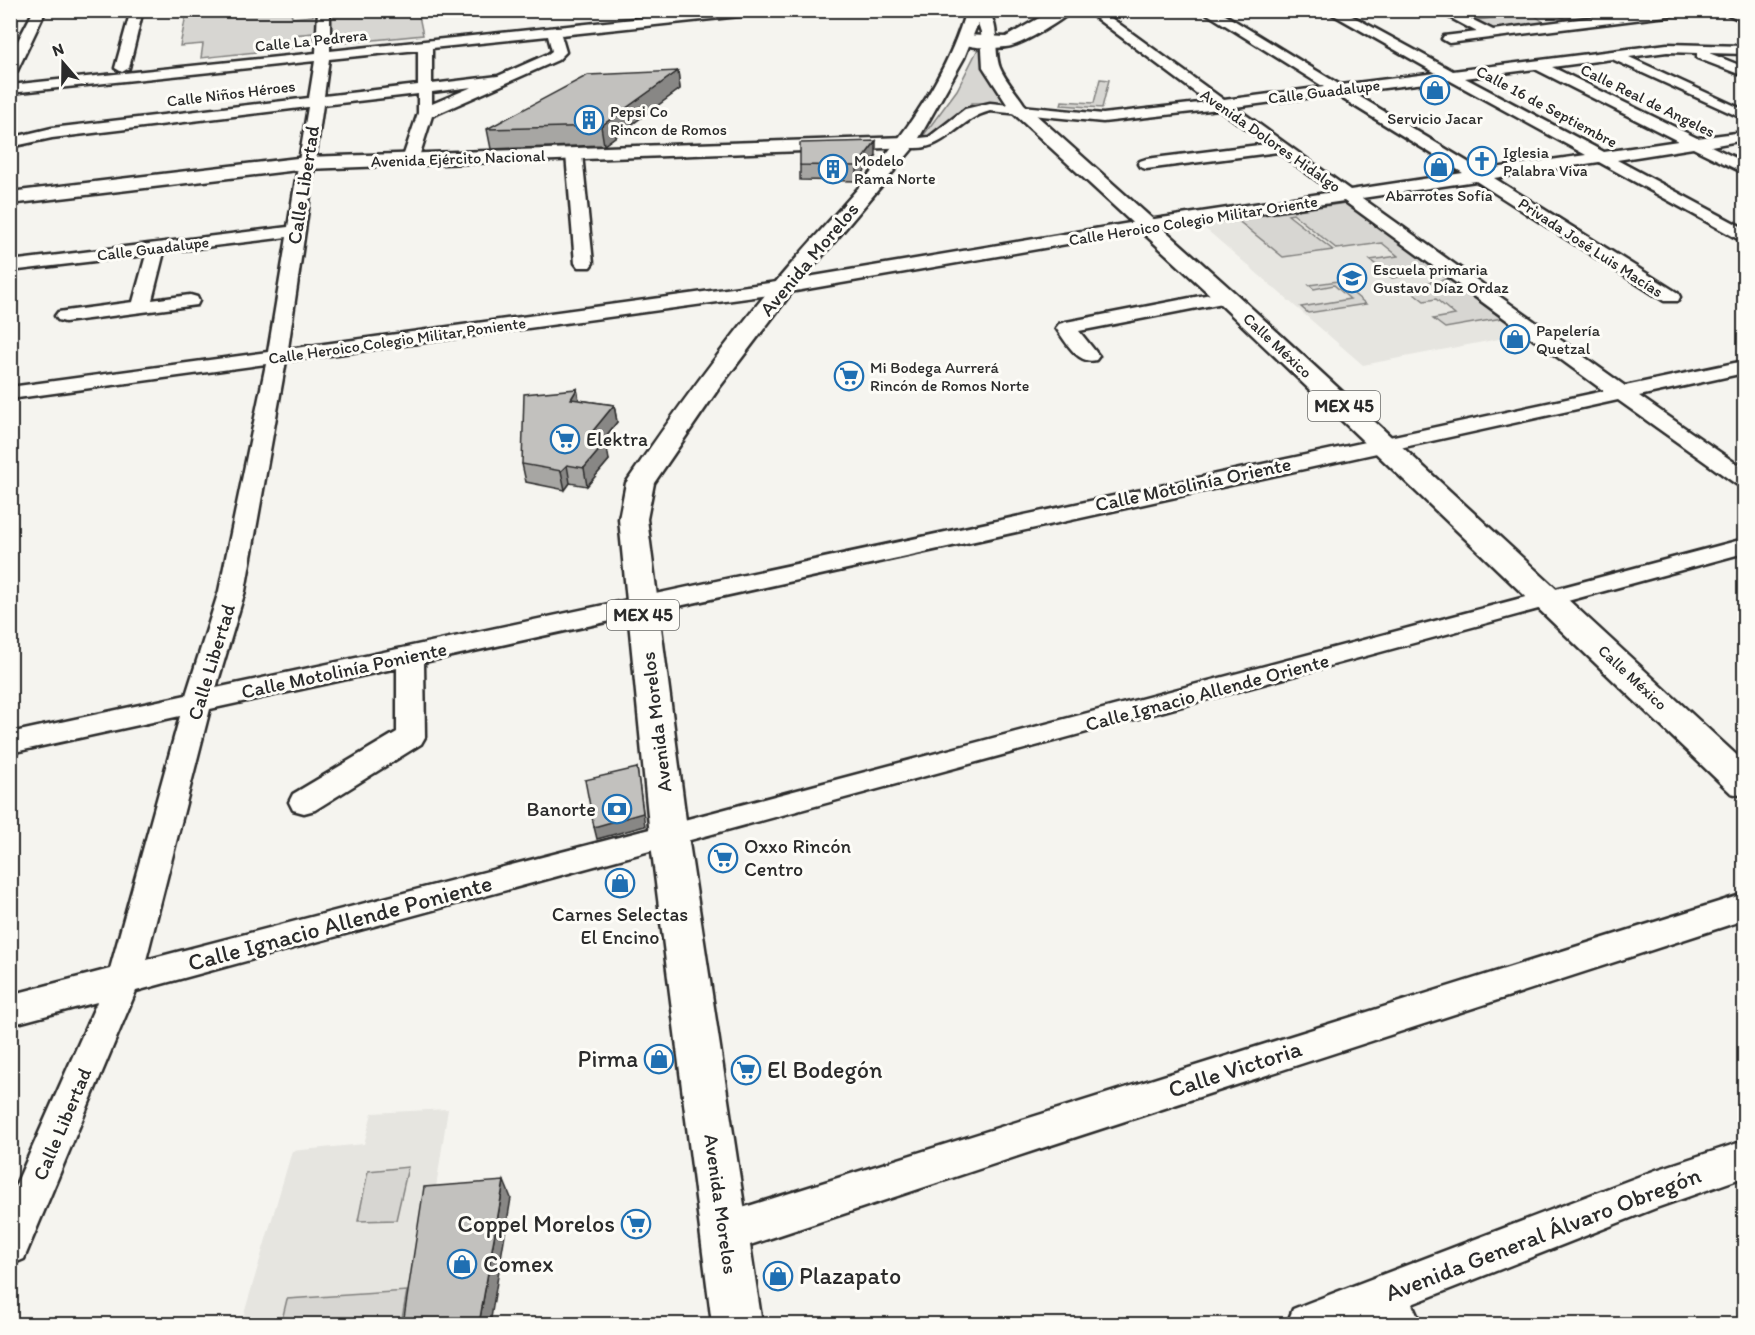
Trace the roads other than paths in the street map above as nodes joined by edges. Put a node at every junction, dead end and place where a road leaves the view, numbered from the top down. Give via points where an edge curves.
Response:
1 (40, 10) edge
2 (137, 10) edge
3 (324, 10) edge
4 (759, 10) edge
5 (980, 10) edge
6 (1065, 10) edge
7 (1091, 10) edge
8 (1207, 10) edge
9 (1331, 10) edge
10 (1442, 10) edge
11 (1683, 10) edge
12 (1725, 10) edge
13 (1545, 15) dead end
14 (1649, 15) junction
15 (1744, 18) edge
16 (1670, 24) dead end
17 (1562, 25) junction
18 (553, 31) junction
19 (976, 31) edge
20 (1492, 34) junction
21 (1701, 36) dead end
22 (1449, 39) dead end
23 (425, 45) junction
24 (1684, 48) junction
25 (1738, 50) edge
26 (323, 51) junction
27 (1612, 55) junction
28 (1536, 64) junction
29 (122, 68) junction
30 (10, 71) edge
31 (1744, 72) edge
32 (1450, 75) junction
33 (10, 80) edge
34 (498, 81) junction
35 (10, 89) edge
36 (1336, 89) junction
37 (425, 90) junction
38 (316, 102) junction
39 (1221, 104) junction
40 (1018, 108) junction
41 (425, 113) junction
42 (1744, 115) edge
43 (1744, 136) edge
44 (10, 143) edge
45 (1695, 143) junction
46 (1281, 147) junction
47 (902, 149) junction
48 (1603, 157) junction
49 (575, 159) junction
50 (410, 160) junction
51 (1146, 164) dead end
52 (305, 168) junction
53 (1744, 168) edge
54 (1481, 177) junction
55 (1350, 196) junction
56 (10, 198) edge
57 (10, 207) edge
58 (1148, 225) junction
59 (296, 231) junction
60 (1744, 235) edge
61 (158, 247) junction
62 (585, 263) dead end
63 (10, 266) edge
64 (784, 287) junction
65 (1226, 297) junction
66 (1671, 297) dead end
67 (190, 301) dead end
68 (141, 307) junction
69 (65, 316) dead end
70 (1089, 356) dead end
71 (276, 357) junction
72 (1744, 367) edge
73 (10, 393) edge
74 (1622, 393) junction
75 (1383, 443) junction
76 (1744, 479) edge
77 (1744, 546) edge
78 (1550, 599) junction
79 (642, 606) junction
80 (410, 656) junction
81 (198, 702) junction
82 (10, 743) edge
83 (1744, 783) edge
84 (304, 802) dead end
85 (669, 836) junction
86 (1744, 907) edge
87 (124, 979) junction
88 (10, 1010) edge
89 (1744, 1159) edge
90 (726, 1233) junction
91 (10, 1245) edge
92 (1392, 1310) edge
93 (737, 1324) edge
94 (1308, 1324) edge

1 - 30 street
2 - 29 street
3 - 26 street, Calle Libertad
4 - 18 street, Calle La Pedrera
5 - 19 main road, Calle México / MEX 45 via 989,32
6 - 19 main road via 1009,42
7 - 39 street, Avenida Dolores Hidalgo
8 - 36 street, Privada José Luis Macías
9 - 32 street, Calle 16 de Septiembre
10 - 20 street
11 - 14 street
12 - 15 street
13 - 17 street
14 - 16 street
14 - 17 street
17 - 20 street
17 - 27 street
18 - 23 street, Calle La Pedrera
18 - 34 street via 559,52
19 - 40 main road, Calle México / MEX 45 via 991,67
19 - 47 main road, Avenida Morelos / MEX 45
20 - 22 street
21 - 25 street
23 - 26 street, Calle La Pedrera
23 - 37 street
24 - 25 street, Calle Guadalupe
24 - 27 street, Calle Guadalupe
24 - 31 street
26 - 29 street
26 - 35 street, Calle La Pedrera
26 - 38 street, Calle Libertad
27 - 28 street, Calle Guadalupe
27 - 42 street
28 - 32 street, Calle Guadalupe
28 - 45 street, Calle Real de Angeles
29 - 33 street
32 - 36 street, Calle Guadalupe
32 - 48 street, Calle 16 de Septiembre
34 - 37 street, Calle Niños Héroes
34 - 41 street
36 - 39 street, Calle Guadalupe
36 - 54 street, Privada José Luis Macías
37 - 38 street, Calle Niños Héroes
37 - 41 street
38 - 44 street, Calle Niños Héroes via 42,134
38 - 52 street, Calle Libertad
39 - 40 street, Calle Guadalupe via 1103,118
39 - 46 street, Avenida Dolores Hidalgo
40 - 47 street, Calle Guadalupe via 990,107 970,112 933,141
40 - 58 main road, Calle México / MEX 45
41 - 50 street
43 - 45 street, Calle Heroico Colegio Militar Oriente
45 - 48 street, Calle Heroico Colegio Militar Oriente
45 - 53 street, Calle Real de Angeles
46 - 51 street
46 - 55 street, Avenida Dolores Hidalgo
47 - 49 main road, Avenida Ejército Nacional
47 - 64 main road, Avenida Morelos / MEX 45
48 - 54 street, Calle Heroico Colegio Militar Oriente
48 - 60 street, Calle 16 de Septiembre
49 - 50 main road, Avenida Ejército Nacional
49 - 52 main road, Avenida Ejército Nacional
49 - 62 street
50 - 52 main road, Avenida Ejército Nacional
52 - 56 main road, Avenida Ejército Nacional
52 - 57 main road, Avenida Ejército Nacional
52 - 59 street, Calle Libertad
54 - 55 street, Calle Heroico Colegio Militar Oriente
54 - 66 street, Privada José Luis Macías
55 - 58 street, Calle Heroico Colegio Militar Oriente
55 - 74 street, Avenida Dolores Hidalgo
58 - 64 street, Calle Heroico Colegio Militar Oriente
58 - 65 main road, Calle México / MEX 45
59 - 61 street, Calle Guadalupe
59 - 71 street, Calle Libertad
61 - 63 street, Calle Guadalupe
61 - 68 street
64 - 71 street, Calle Heroico Colegio Militar Poniente
64 - 79 main road, Avenida Morelos / MEX 45 via 709,383 640,483 633,519
65 - 70 street via 1066,328
65 - 75 main road, Calle México / MEX 45
67 - 68 street
68 - 69 street
71 - 73 street, Calle Heroico Colegio Militar Poniente
71 - 81 street, Calle Libertad via 232,591
72 - 74 street, Calle Motolinía Oriente
74 - 75 street, Calle Motolinía Oriente
74 - 76 street, Avenida Dolores Hidalgo
75 - 78 main road, Calle México / MEX 45
75 - 79 street, Calle Motolinía Oriente
77 - 78 street, Calle Ignacio Allende Oriente
78 - 83 main road, Calle México / MEX 45
78 - 85 street, Calle Ignacio Allende Oriente
79 - 80 street, Calle Motolinía Poniente
79 - 85 main road, Avenida Morelos / MEX 45
80 - 81 street, Calle Motolinía Poniente
80 - 84 street via 411,737
81 - 82 street, Calle Motolinía Poniente
81 - 87 street, Calle Libertad
85 - 87 street, Calle Ignacio Allende Poniente
85 - 90 main road, Avenida Morelos / MEX 45
86 - 90 street, Calle Victoria
87 - 88 street, Calle Ignacio Allende Poniente
87 - 91 street, Calle Libertad
89 - 92 street, Avenida General Álvaro Obregón via 1656,1189
90 - 93 main road, Avenida Morelos / MEX 45
92 - 94 street, Avenida General Álvaro Obregón

